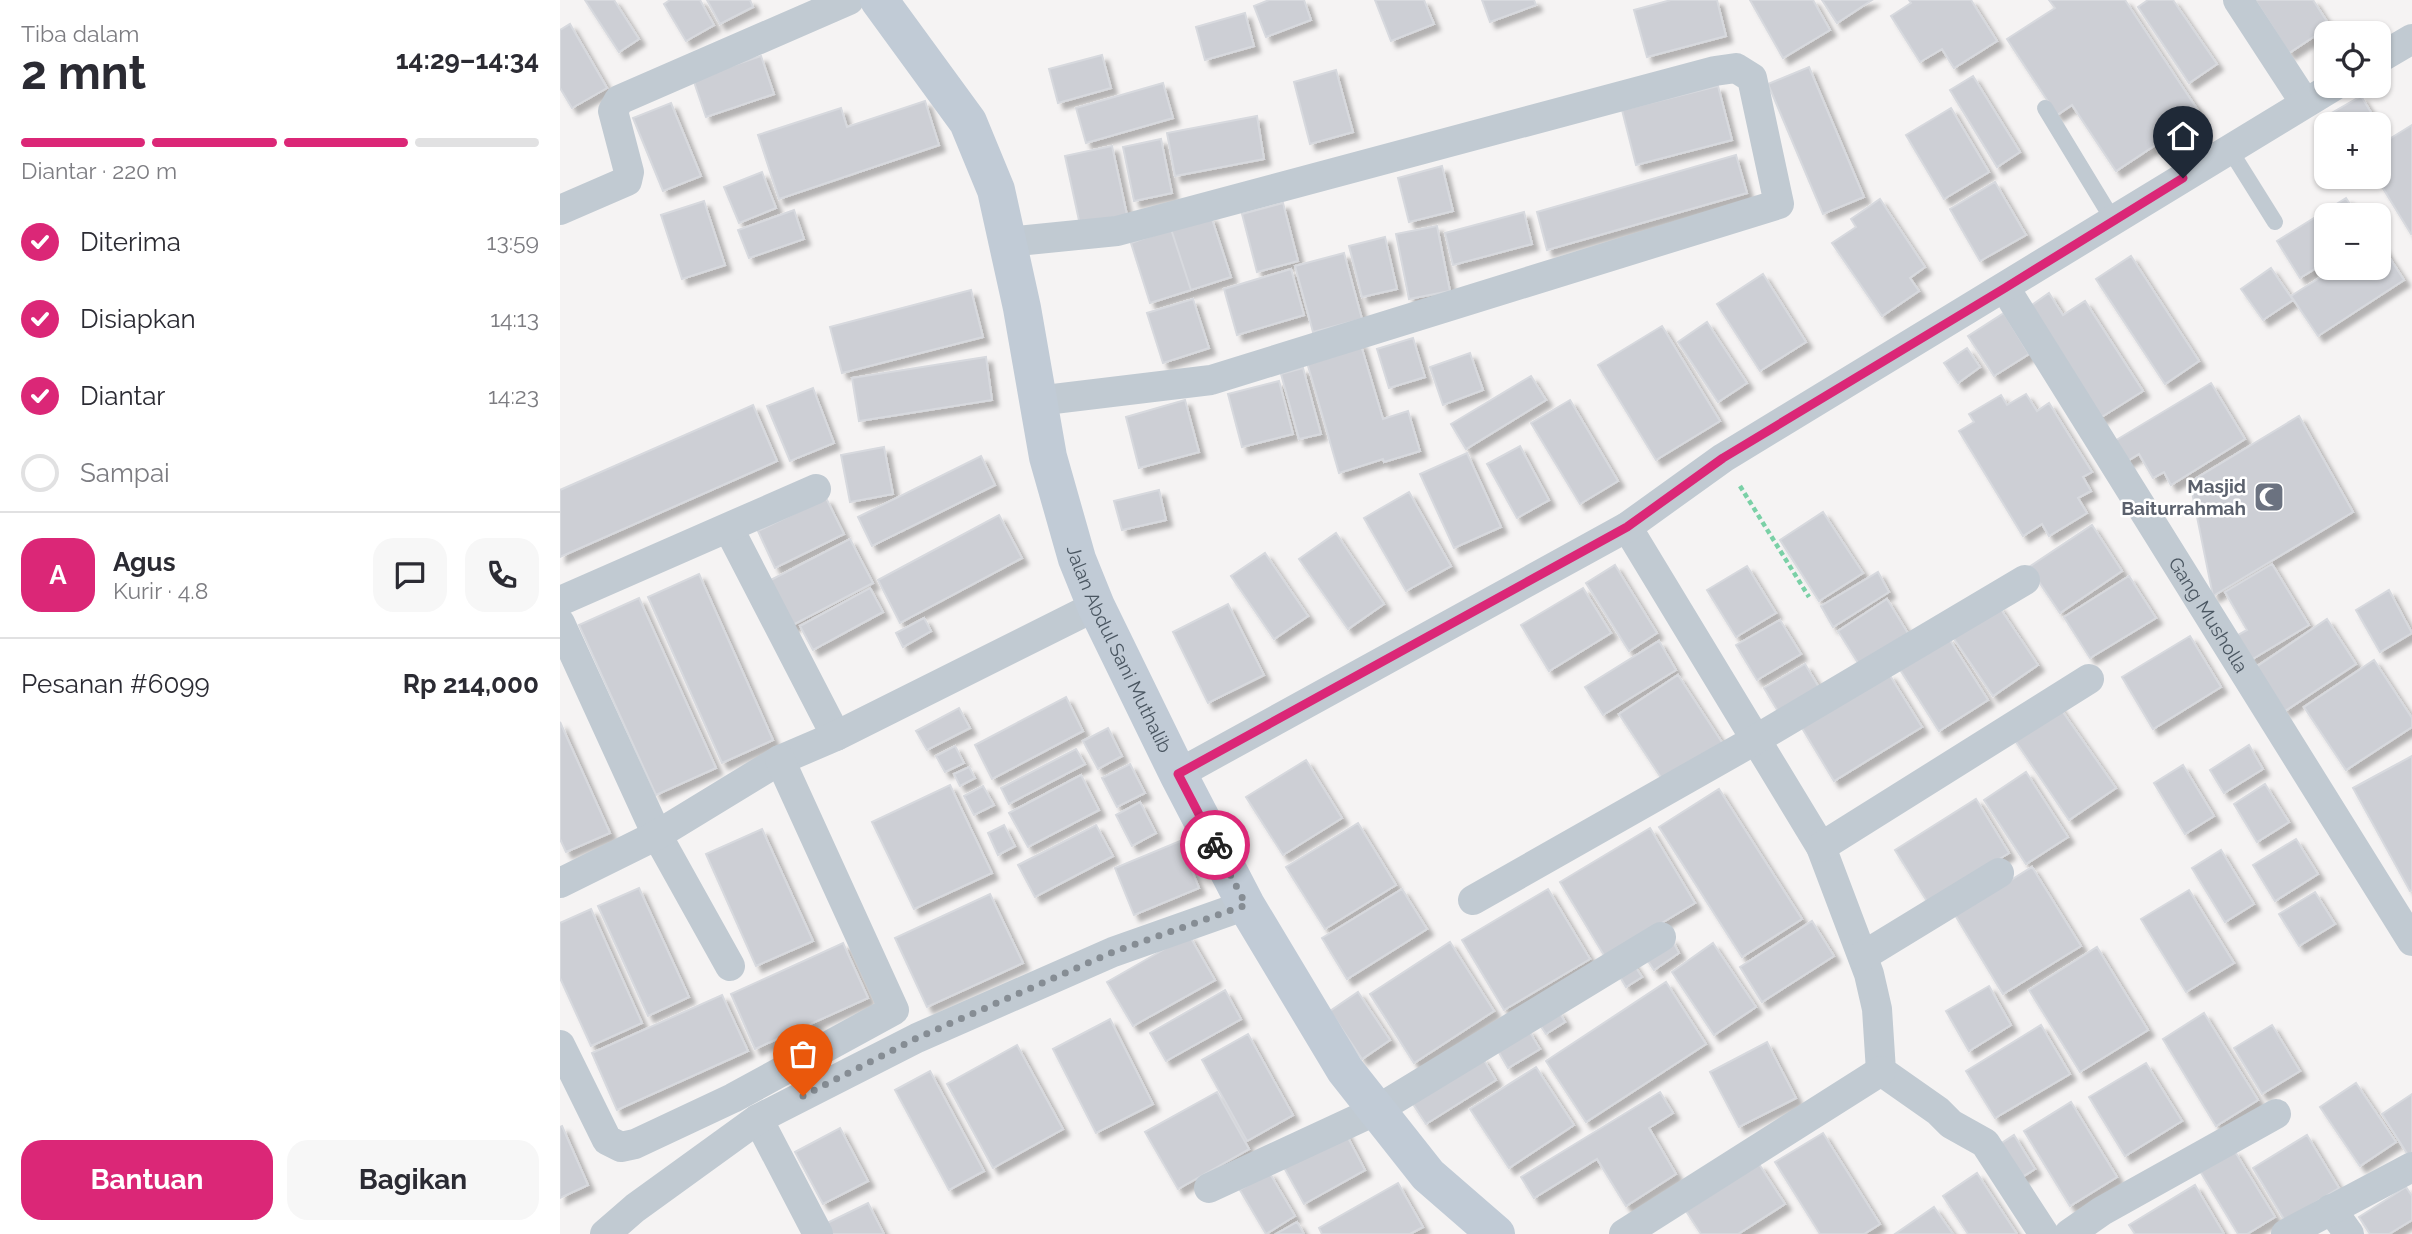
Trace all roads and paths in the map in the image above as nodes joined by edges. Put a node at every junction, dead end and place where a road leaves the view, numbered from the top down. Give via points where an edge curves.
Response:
1 (849, 0) edge
2 (879, 0) edge
3 (2238, 0) edge
4 (2412, 39) edge
5 (2391, 51) edge
6 (2314, 98) edge
7 (2305, 103) junction
8 (2045, 108) dead end
9 (2230, 150) junction
10 (560, 210) edge
11 (2113, 220) junction
12 (2276, 222) dead end
13 (1008, 242) junction
14 (2005, 288) junction
15 (1037, 401) junction
16 (1723, 458) junction
17 (816, 489) dead end
18 (1627, 527) junction
19 (729, 529) junction
20 (2025, 580) dead end
21 (1809, 597) dead end
22 (560, 601) edge
23 (1096, 606) junction
24 (560, 623) edge
25 (2089, 679) dead end
26 (836, 736) junction
27 (1755, 740) junction
28 (780, 760) junction
29 (1178, 774) junction
30 (657, 835) junction
31 (1821, 847) junction
32 (1999, 873) dead end
33 (560, 883) edge
34 (1473, 900) dead end
35 (1246, 905) junction
36 (1661, 937) dead end
37 (2412, 941) edge
38 (1863, 956) junction
39 (730, 966) dead end
40 (560, 1045) edge
41 (1881, 1071) junction
42 (1375, 1111) junction
43 (2276, 1114) dead end
44 (758, 1119) junction
45 (2412, 1167) edge
46 (1209, 1188) dead end
47 (2331, 1209) junction
48 (2109, 1222) edge
49 (605, 1234) edge
50 (818, 1234) edge
51 (1496, 1234) edge
52 (1624, 1234) edge
53 (2044, 1234) edge
54 (2069, 1234) edge
55 (2286, 1234) edge
56 (2349, 1234) edge

1 - 10 street via 619,100 613,111 629,172 627,181
2 - 13 street, Jalan Abdul Sani Muthalib via 968,122 996,190
3 - 7 street
4 - 5 street
6 - 7 street
7 - 9 street
8 - 11 lane
9 - 11 street
9 - 12 lane
11 - 14 street
13 - 15 street, Jalan Abdul Sani Muthalib
13 - 15 street via 1117,230 1736,68 1752,78 1779,204 1211,380
14 - 16 street
14 - 37 street, Gang Musholla
15 - 23 street, Jalan Abdul Sani Muthalib via 1076,559
16 - 18 street
16 - 21 path
17 - 19 street
18 - 27 street
18 - 29 street
19 - 22 street
19 - 26 street
20 - 27 street
23 - 26 street
23 - 29 street, Jalan Abdul Sani Muthalib
24 - 30 street
25 - 31 street
26 - 28 street
27 - 31 street
27 - 34 street
28 - 30 street
28 - 40 street via 894,1010 733,1098 621,1147 607,1140
29 - 35 street, Jalan Abdul Sani Muthalib
30 - 33 street
30 - 39 street
31 - 38 street
32 - 38 street
35 - 42 street, Jalan Abdul Sani Muthalib via 1345,1070
35 - 44 street via 1113,952 917,1038
36 - 42 street
38 - 41 street via 1877,1009
41 - 52 street
41 - 53 street via 1951,1124 1985,1143
42 - 46 street
42 - 51 street, Jalan Abdul Sani Muthalib via 1428,1175
43 - 48 street
44 - 49 street
44 - 50 street
45 - 47 street
47 - 55 street
47 - 56 street
48 - 54 street

